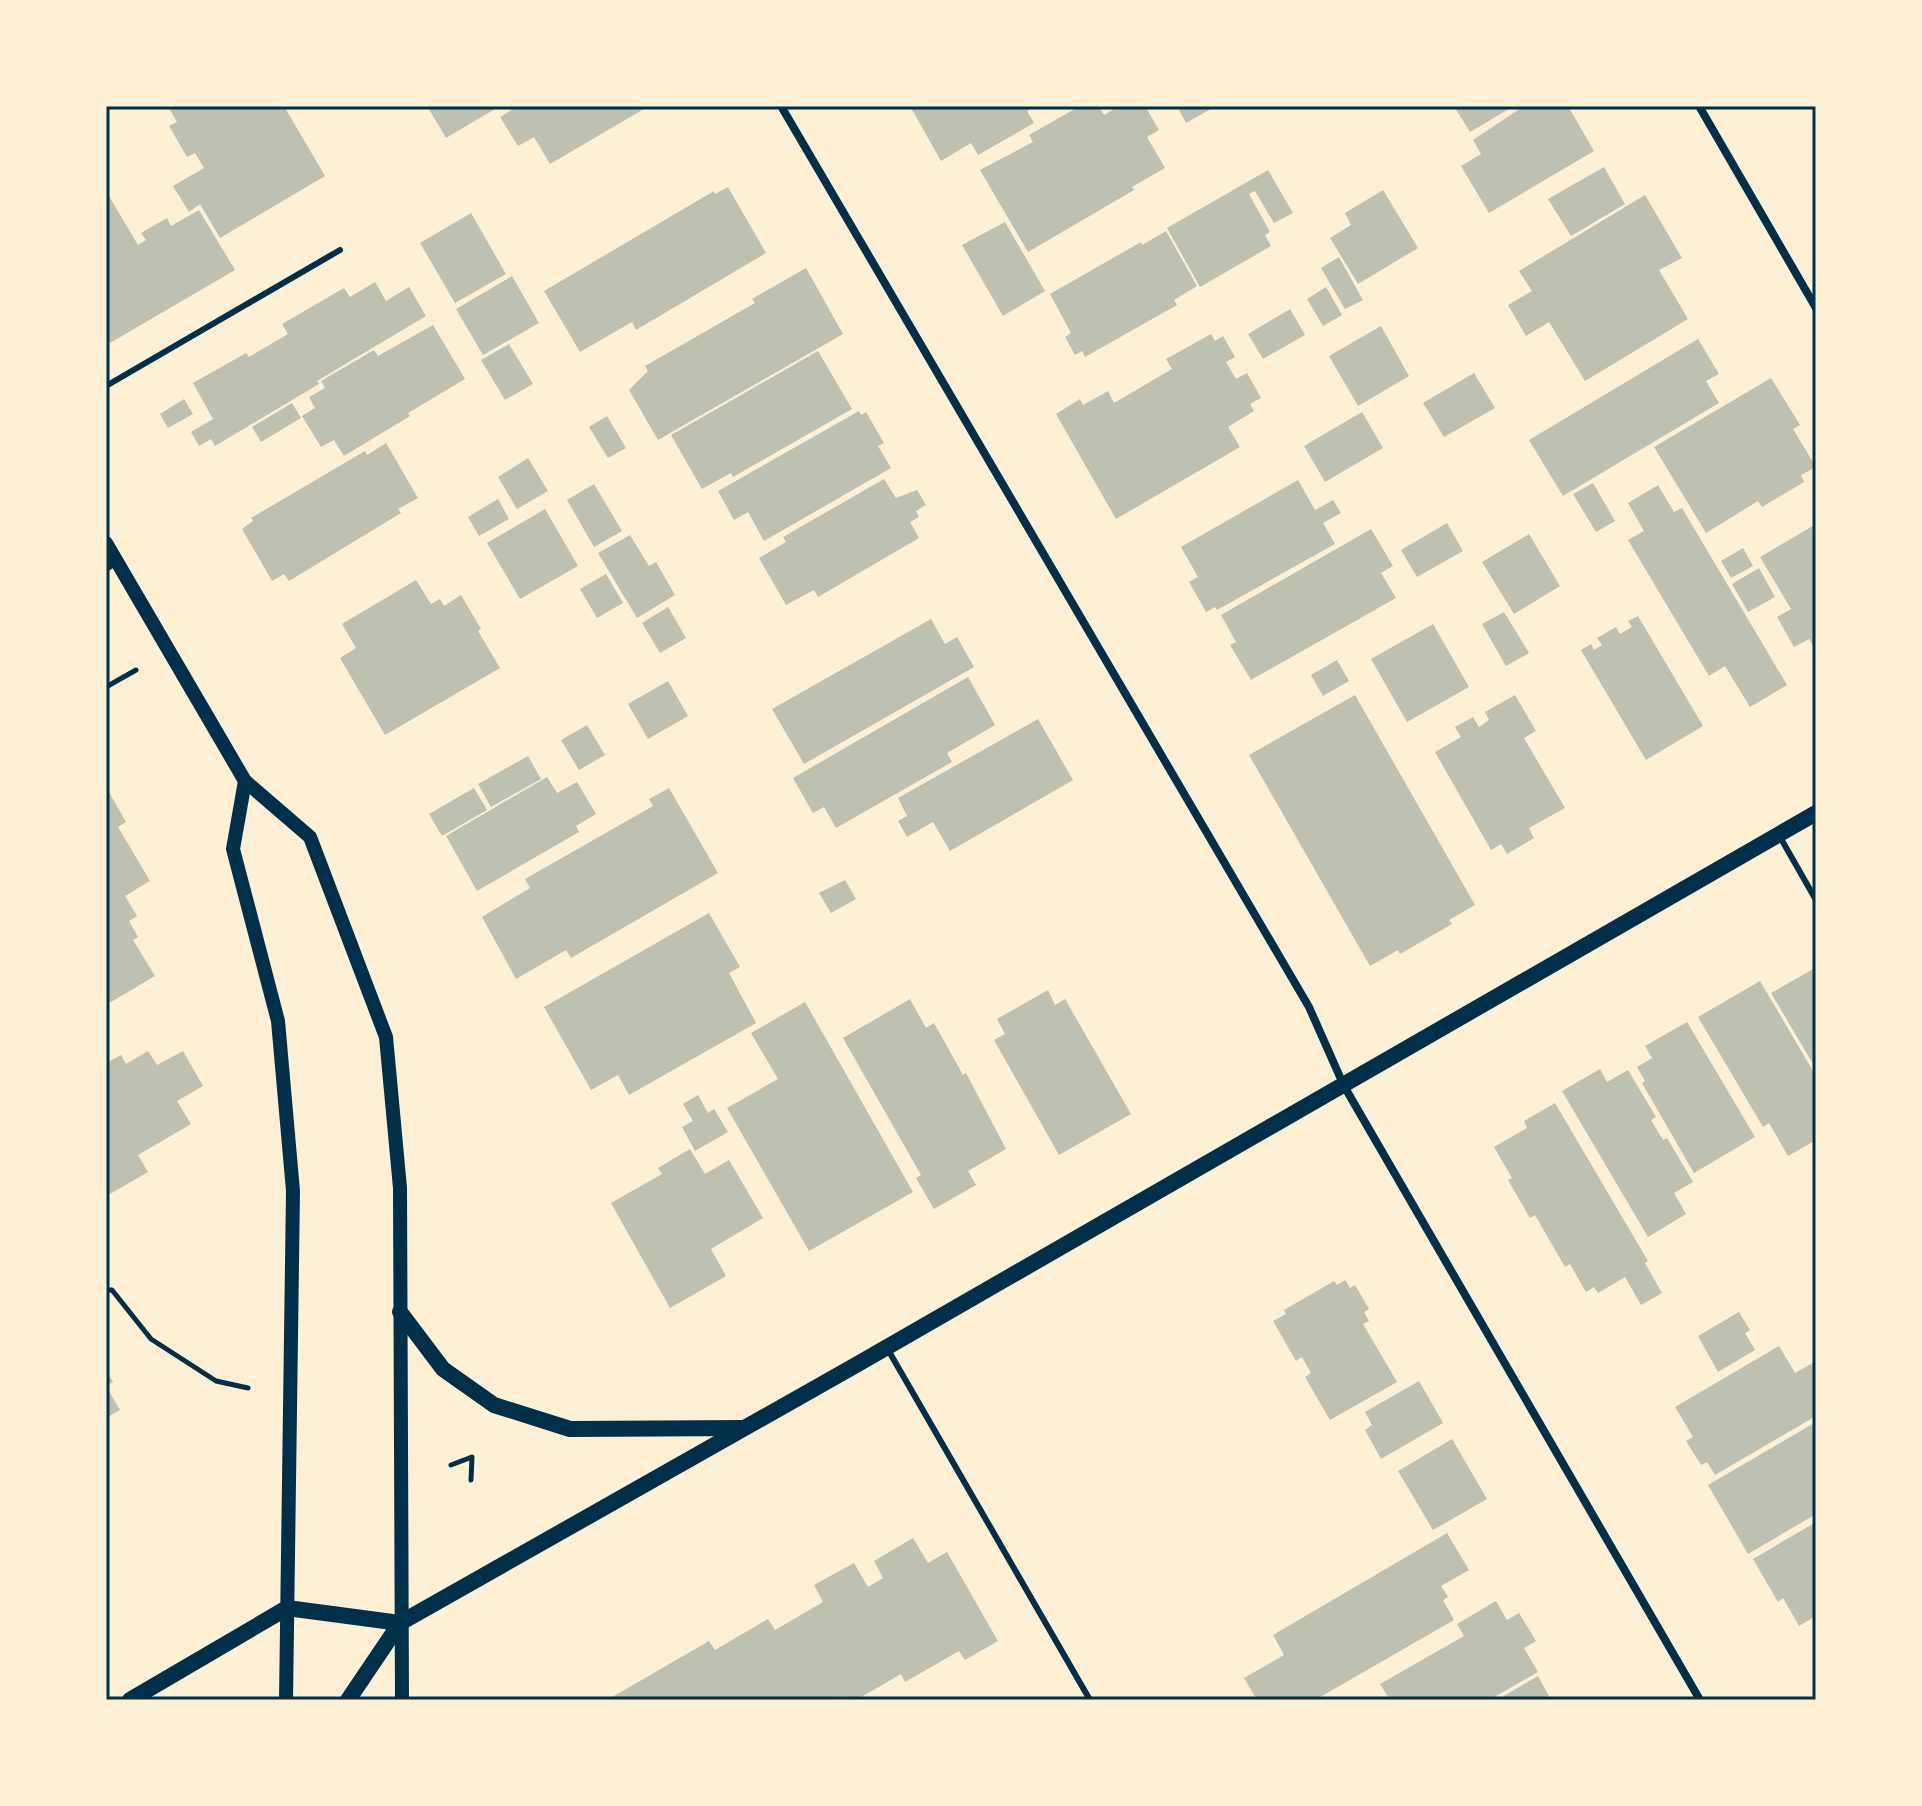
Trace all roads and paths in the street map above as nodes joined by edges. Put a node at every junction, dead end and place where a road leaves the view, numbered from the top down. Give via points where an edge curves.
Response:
1 (781, 106) edge
2 (1699, 106) edge
3 (340, 250) dead end
4 (1816, 308) edge
5 (106, 386) edge
6 (106, 543) edge
7 (112, 566) edge
8 (245, 781) junction
9 (1816, 813) edge
10 (1779, 835) junction
11 (1816, 900) edge
12 (1344, 1086) junction
13 (106, 1290) edge
14 (400, 1312) junction
15 (887, 1348) junction
16 (248, 1388) dead end
17 (746, 1428) junction
18 (451, 1465) dead end
19 (471, 1480) dead end
20 (287, 1608) junction
21 (400, 1623) junction
22 (130, 1700) edge
23 (286, 1700) edge
24 (348, 1700) edge
25 (402, 1700) edge
26 (1090, 1700) edge
27 (1700, 1700) edge

1 - 12 street via 1309,1007
2 - 4 street
3 - 5 lane
6 - 7 street
7 - 8 street
8 - 14 street via 310,837 386,1037 400,1188
8 - 20 street via 233,849 278,1021 293,1191
9 - 10 main road
10 - 11 lane
10 - 12 main road
12 - 15 main road
12 - 27 street
13 - 16 path via 112,1290 151,1339 216,1381
14 - 17 main road via 443,1369 494,1405 570,1429
14 - 21 street
15 - 17 main road
15 - 26 lane
17 - 21 main road
18 - 19 path via 472,1457
20 - 21 main road
20 - 22 main road
20 - 23 street
21 - 24 main road
21 - 25 street

